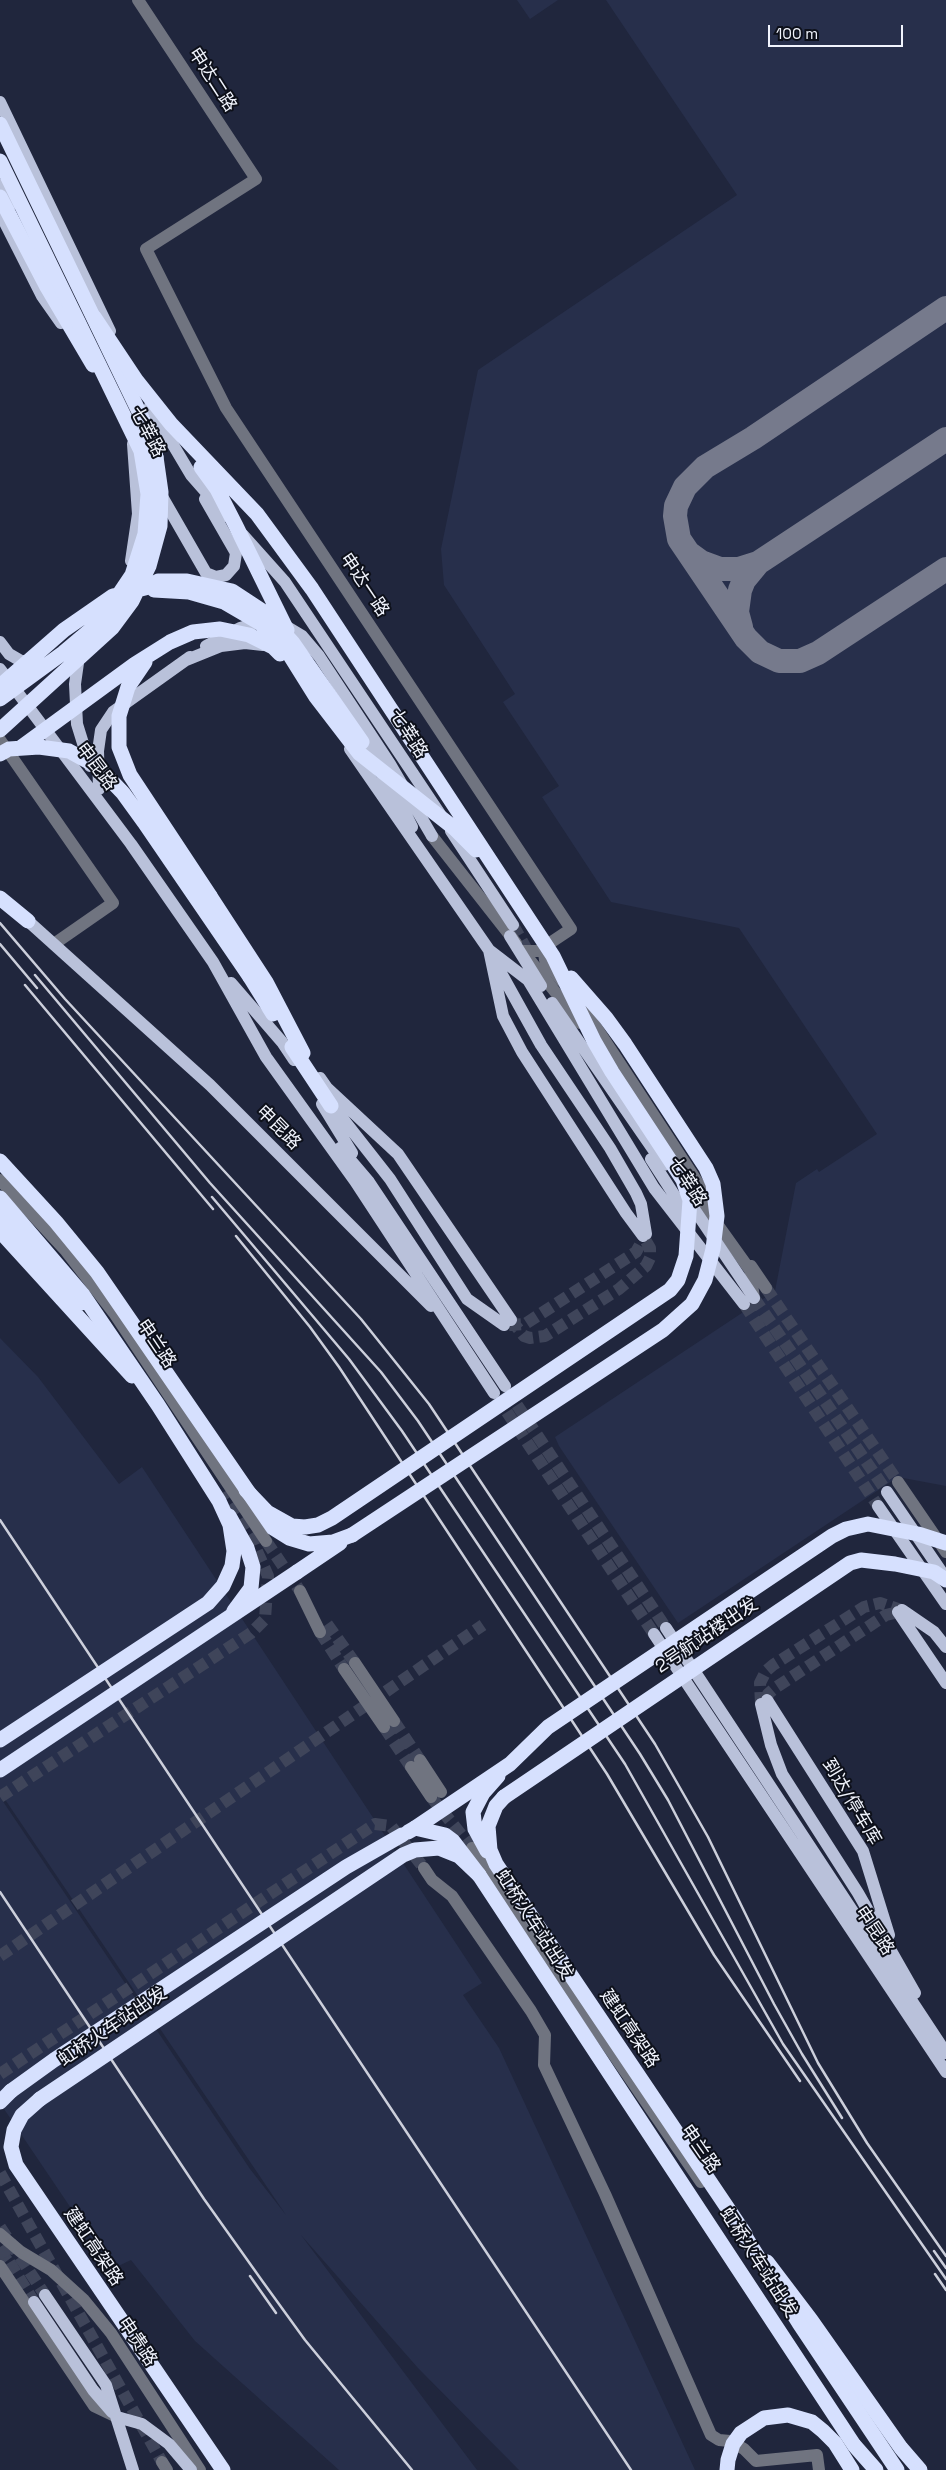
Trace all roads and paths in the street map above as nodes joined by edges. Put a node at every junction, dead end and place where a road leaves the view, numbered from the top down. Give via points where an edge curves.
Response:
1 (138, 0) edge
2 (0, 102) edge
3 (0, 124) edge
4 (0, 161) edge
5 (0, 185) edge
6 (0, 197) edge
7 (0, 213) edge
8 (146, 249) joint
9 (94, 317) junction
10 (93, 365) junction
11 (171, 424) junction
12 (133, 444) junction
13 (191, 475) junction
14 (145, 588) junction
15 (98, 625) junction
16 (0, 642) edge
17 (293, 643) junction
18 (150, 654) junction
19 (33, 655) junction
20 (184, 661) junction
21 (72, 666) junction
22 (0, 669) edge
23 (300, 672) junction
24 (0, 676) edge
25 (0, 686) edge
26 (0, 699) edge
27 (0, 717) edge
28 (0, 730) edge
29 (0, 740) edge
30 (362, 742) joint
31 (0, 754) edge
32 (0, 762) edge
33 (99, 789) junction
34 (400, 801) junction
35 (432, 836) junction
36 (132, 844) junction
37 (427, 858) junction
38 (495, 869) junction
39 (0, 898) edge
40 (28, 922) joint
41 (512, 930) junction
42 (54, 944) junction
43 (552, 949) junction
44 (489, 950) junction
45 (523, 951) junction
46 (213, 962) junction
47 (282, 1028) junction
48 (600, 1041) junction
49 (303, 1053) junction
50 (600, 1079) dead end
51 (314, 1091) junction
52 (331, 1106) junction
53 (311, 1122) junction
54 (0, 1161) edge
55 (682, 1166) dead end
56 (0, 1180) edge
57 (369, 1182) junction
58 (0, 1198) edge
59 (0, 1214) edge
60 (724, 1228) dead end
61 (0, 1231) edge
62 (766, 1288) tunnel mouth
63 (749, 1301) junction
64 (82, 1304) dead end
65 (485, 1378) junction
66 (158, 1405) junction
67 (898, 1482) tunnel mouth
68 (246, 1490) junction
69 (887, 1492) tunnel mouth
70 (220, 1501) junction
71 (878, 1506) tunnel mouth
72 (352, 1536) junction
73 (266, 1541) tunnel mouth
74 (946, 1543) edge
75 (946, 1552) edge
76 (946, 1580) edge
77 (300, 1591) tunnel mouth
78 (946, 1604) edge
79 (226, 1619) junction
80 (324, 1628) tunnel mouth
81 (946, 1647) edge
82 (350, 1666) tunnel mouth
83 (946, 1683) edge
84 (389, 1724) tunnel mouth
85 (0, 1740) edge
86 (415, 1764) tunnel mouth
87 (510, 1764) junction
88 (0, 1770) edge
89 (436, 1795) tunnel mouth
90 (504, 1797) joint
91 (770, 1811) junction
92 (415, 1828) junction
93 (805, 1841) junction
94 (472, 1848) tunnel mouth
95 (496, 1864) junction
96 (424, 1868) tunnel mouth
97 (479, 1875) junction
98 (896, 1959) junction
99 (946, 2052) edge
100 (946, 2072) edge
101 (40, 2099) joint
102 (0, 2102) edge
103 (0, 2154) edge
104 (33, 2193) junction
105 (738, 2225) junction
106 (0, 2234) edge
107 (0, 2266) tunnel mouth
108 (45, 2294) tunnel mouth
109 (34, 2302) tunnel mouth
110 (184, 2414) junction
111 (117, 2417) junction
112 (846, 2433) junction
113 (133, 2470) edge
114 (190, 2470) edge
115 (200, 2470) edge
116 (210, 2470) edge
117 (223, 2470) edge
118 (727, 2470) edge
119 (820, 2470) edge
120 (852, 2470) edge
121 (864, 2470) edge
122 (876, 2470) edge
123 (898, 2470) edge
124 (920, 2470) edge

1 - 8 street, 申达二路 via 256,179
2 - 13 main road, 七莘路 via 134,380
3 - 9 highway
4 - 26 highway, bridge via 141,451 148,494 145,534 132,575 101,621
5 - 10 main road, 七莘路
6 - 10 highway
7 - 10 main road via 42,296
8 - 43 street, 申达一路 via 226,408 572,929
9 - 11 highway, bridge via 136,380
9 - 21 highway, bridge via 156,458 161,492 160,526 149,566 132,601 112,628
10 - 12 main road, 七莘路
11 - 17 highway, bridge via 217,490
11 - 38 highway, bridge via 257,514 287,552
12 - 13 main road, 七莘路 via 206,573 216,577 226,574 234,566 236,553
12 - 15 main road via 138,514 131,562 118,600
13 - 41 main road, 七莘路 via 285,582
14 - 17 highway, bridge via 158,581 187,581 232,592 267,614
14 - 19 highway, bridge via 114,596 100,604
14 - 23 highway, bridge via 189,592 224,602 260,623 286,649
15 - 16 main road via 69,648 43,662 21,661 9,654
15 - 33 main road via 80,653 75,684 77,724 85,756
17 - 30 highway, bridge
18 - 23 highway, bridge via 193,632 220,629 249,635 273,647
18 - 32 highway, bridge
18 - 49 highway, bridge via 128,687 119,716 119,747 130,774 266,982
19 - 24 highway, bridge
19 - 25 highway, bridge
20 - 33 main road via 113,712 101,730
20 - 35 main road via 213,641 260,622 282,624 302,636 319,656 390,764
20 - 37 main road via 221,646 245,643 260,643 277,653 297,672
21 - 27 highway, bridge
21 - 28 highway, bridge
22 - 36 main road, 申昆路
23 - 38 highway, bridge via 359,753 454,828
29 - 42 street via 113,903
30 - 34 main road
31 - 47 highway, bridge via 9,749 39,747 69,751 98,767 144,822
33 - 36 main road
34 - 35 main road
34 - 37 main road
35 - 41 street
36 - 46 main road, 申昆路
37 - 44 main road
38 - 43 highway, bridge
39 - 40 highway
40 - 42 main road, 申昆路
41 - 45 street
41 - 63 main road, 七莘路 via 541,987
42 - 65 main road, 申昆路 via 210,1084 433,1308
43 - 45 street
43 - 48 street via 544,953 545,960 584,1004
43 - 68 highway, bridge via 612,1072 687,1189 691,1210 686,1256 678,1280 648,1306 318,1525 292,1526 279,1520
43 - 72 highway, bridge via 625,1044 706,1168 713,1184 717,1216 705,1280 692,1304 663,1330
44 - 44 main road via 541,1045 636,1192 645,1235 626,1213 522,1052 503,1016
44 - 63 main road via 528,980 654,1188
45 - 48 street
46 - 51 main road, 申昆路 via 282,1042
46 - 53 main road, 申昆路 via 266,1057
47 - 49 highway
47 - 52 highway
48 - 55 street
48 - 63 street via 700,1186 706,1207 750,1270
49 - 52 main road, 申昆路 via 327,1088 398,1154 508,1323 467,1299 390,1179
50 - 63 main road, 七莘路
51 - 52 main road, 申昆路
51 - 57 main road
53 - 57 main road, 申昆路 via 329,1135
53 - 65 main road, 申昆路 via 355,1182
54 - 68 highway via 97,1272
56 - 73 street, 申兰路 via 66,1251 114,1313
57 - 65 main road, 申昆路 via 499,1389
58 - 66 highway, bridge via 83,1295
59 - 64 highway
60 - 62 street
61 - 66 highway, bridge
66 - 70 highway, bridge
67 - 75 street
68 - 72 highway, bridge via 266,1520 289,1538 321,1544
69 - 76 main road
70 - 79 highway, bridge via 242,1538 253,1567 246,1598
70 - 85 highway, bridge via 230,1525 234,1551 228,1576 216,1596
71 - 78 main road
72 - 79 highway, bridge
74 - 87 highway, bridge via 868,1524 832,1536 548,1727
76 - 90 highway, 2号航站楼出发, bridge via 934,1572 895,1564 861,1560 850,1563
77 - 80 street
79 - 88 highway, bridge
81 - 83 main road via 934,1632 899,1611
82 - 84 street
86 - 89 street
87 - 92 highway, bridge
87 - 95 highway, bridge via 488,1786 473,1812 475,1830
90 - 95 highway, 建虹高架路 via 496,1806 488,1826 490,1850
91 - 93 main road, 申昆路
91 - 93 main road, 申昆路 via 660,1631
91 - 100 main road, 申昆路 via 818,1877
92 - 97 highway, bridge via 445,1835
92 - 102 highway, bridge via 346,1867 17,2085
93 - 99 main road, 申昆路
94 - 123 street, 申兰路
95 - 105 highway, 建虹高架路
96 - 119 street via 432,1880 452,1896 545,2035 544,2065 605,2194 711,2435 730,2441 756,2461 817,2455
97 - 101 highway, 虹桥火车站出发, bridge via 458,1856 438,1848 415,1850 403,1856
97 - 112 highway, 虹桥火车站出发
98 - 98 main road, 到达/停车库 via 782,1774 771,1745 764,1702 863,1851
98 - 99 main road, 到达/停车库
101 - 104 highway, 建虹高架路 via 22,2115 14,2130 11,2147 16,2165
103 - 104 highway via 17,2180
104 - 110 highway, 建虹高架路
105 - 123 highway, bridge via 799,2323
105 - 124 highway, bridge
106 - 115 street, 申贵路 via 21,2252 51,2270 84,2300 111,2333
107 - 111 street via 94,2406
108 - 111 main road via 106,2385
109 - 111 main road via 93,2390
110 - 116 highway
110 - 117 highway
111 - 113 main road
111 - 114 main road via 149,2429 169,2444
112 - 121 highway
112 - 122 highway
118 - 120 highway, bridge via 733,2444 741,2433 764,2418 788,2415 812,2422 823,2431 835,2442

